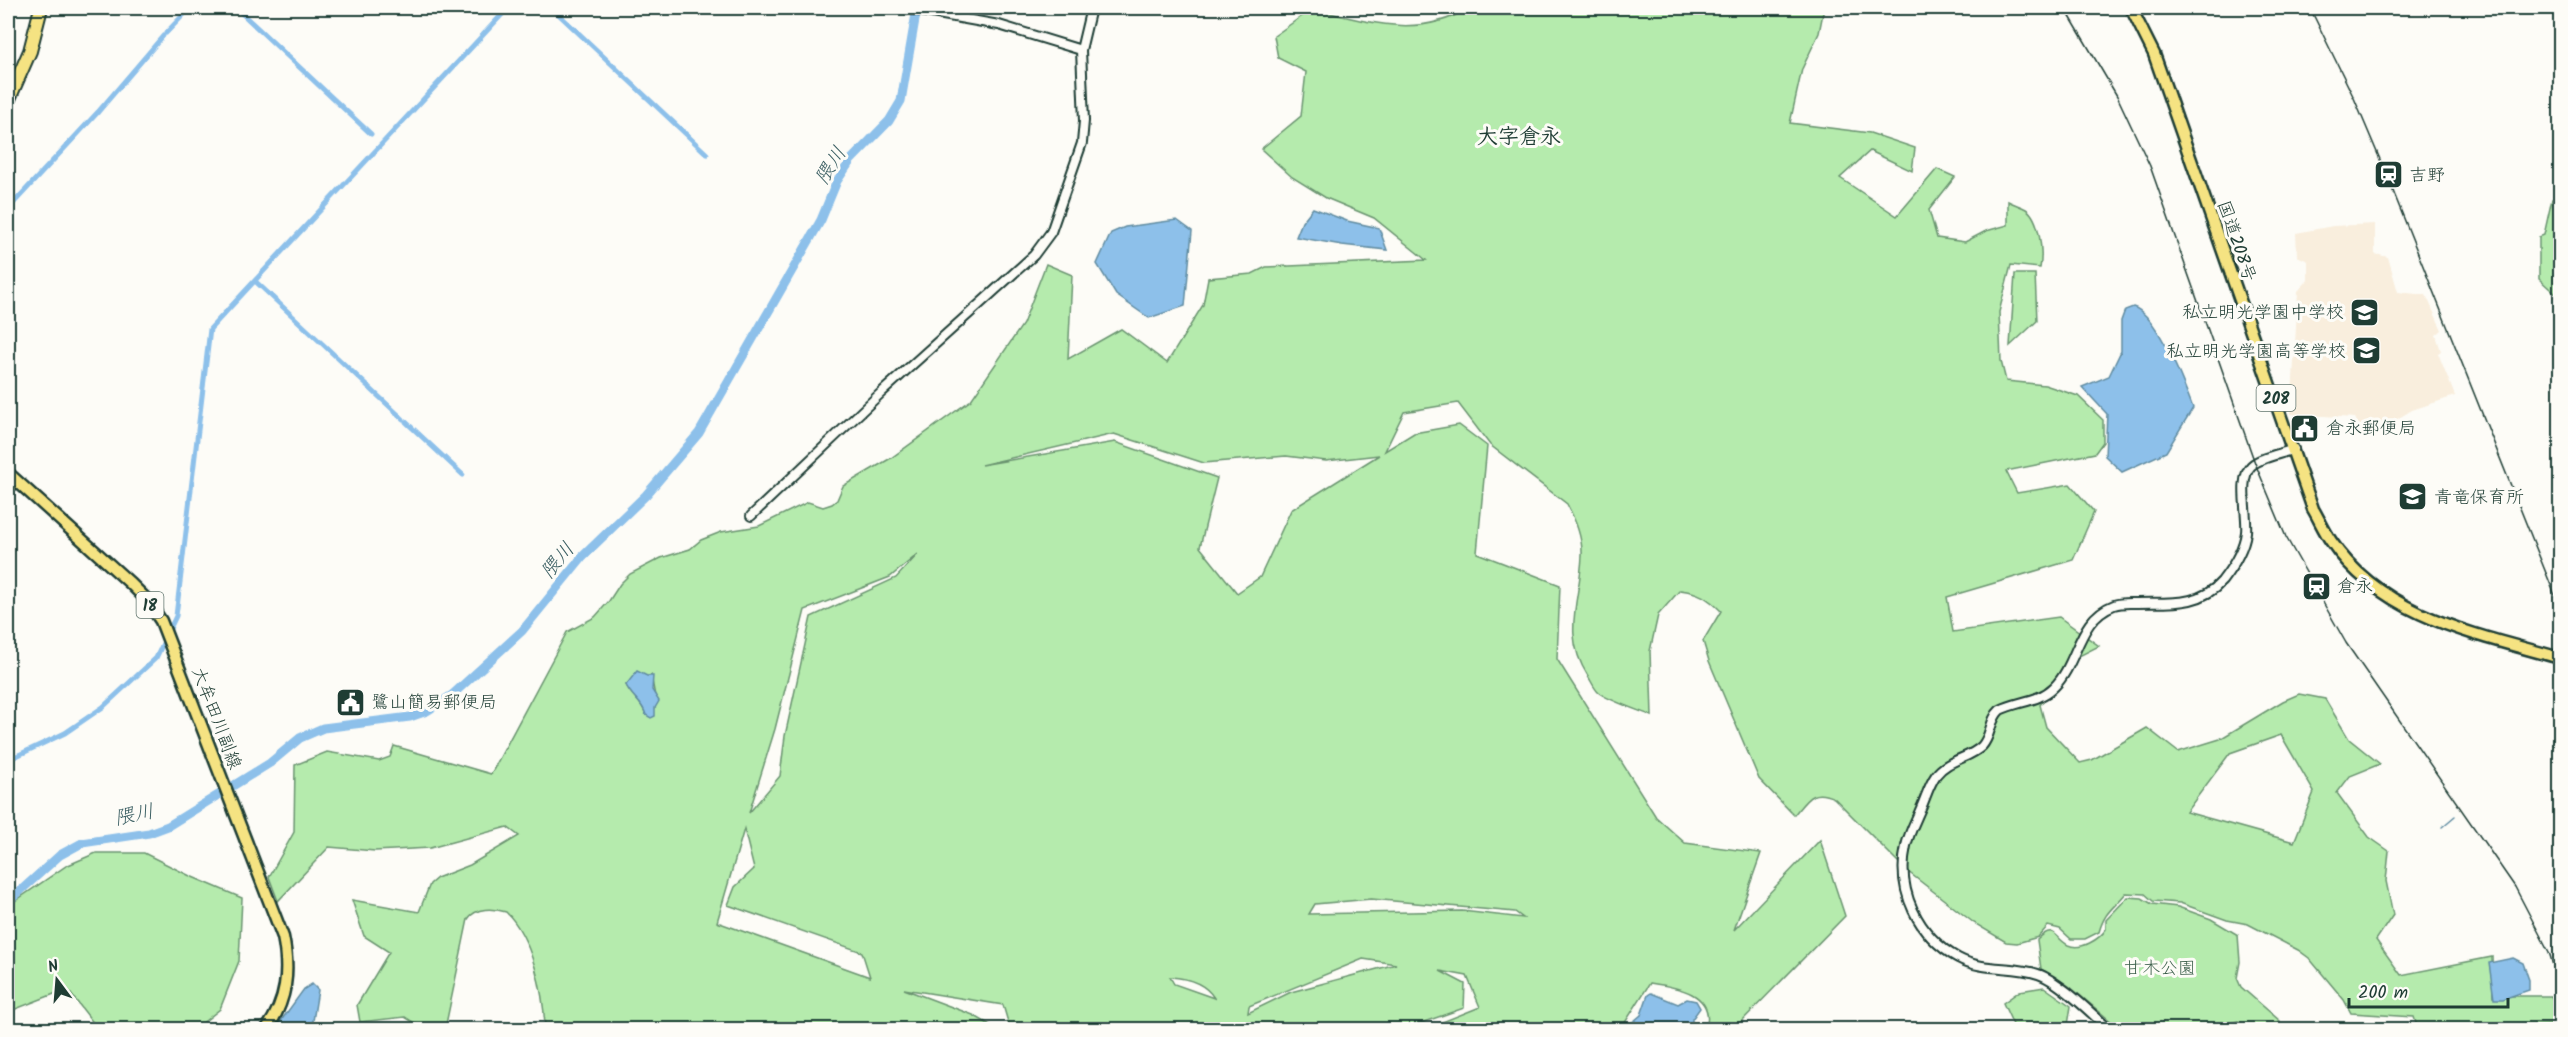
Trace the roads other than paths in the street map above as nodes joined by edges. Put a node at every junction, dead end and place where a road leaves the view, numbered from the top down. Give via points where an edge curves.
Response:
1 (36, 8) edge
2 (41, 8) edge
3 (907, 8) edge
4 (1091, 8) edge
5 (2131, 8) edge
6 (1081, 50) junction
7 (8, 91) edge
8 (8, 101) edge
9 (2294, 449) junction
10 (8, 473) edge
11 (751, 516) dead end
12 (2560, 658) edge
13 (266, 1029) edge
14 (2110, 1029) edge

1 - 7 highway via 24,54
2 - 8 highway via 30,51
3 - 6 street via 999,25
4 - 6 street
5 - 9 main road, 国道208号 / 208 via 2154,54
6 - 11 street via 1084,132 1048,238
9 - 12 main road, 国道208号 / 208 via 2313,509 2331,541 2370,583 2398,603 2435,620
9 - 14 street via 2248,469 2244,544 2218,585 2189,601 2116,604 2094,620 2082,633 2068,669 2054,687 2042,696 2000,710 1980,748 1937,774 1906,846 1904,882 1910,909 1934,940 1970,964 2038,974 2051,980
10 - 13 main road, 大牟田川副線 / 18 via 147,600 161,621 283,937 288,960 283,1000

